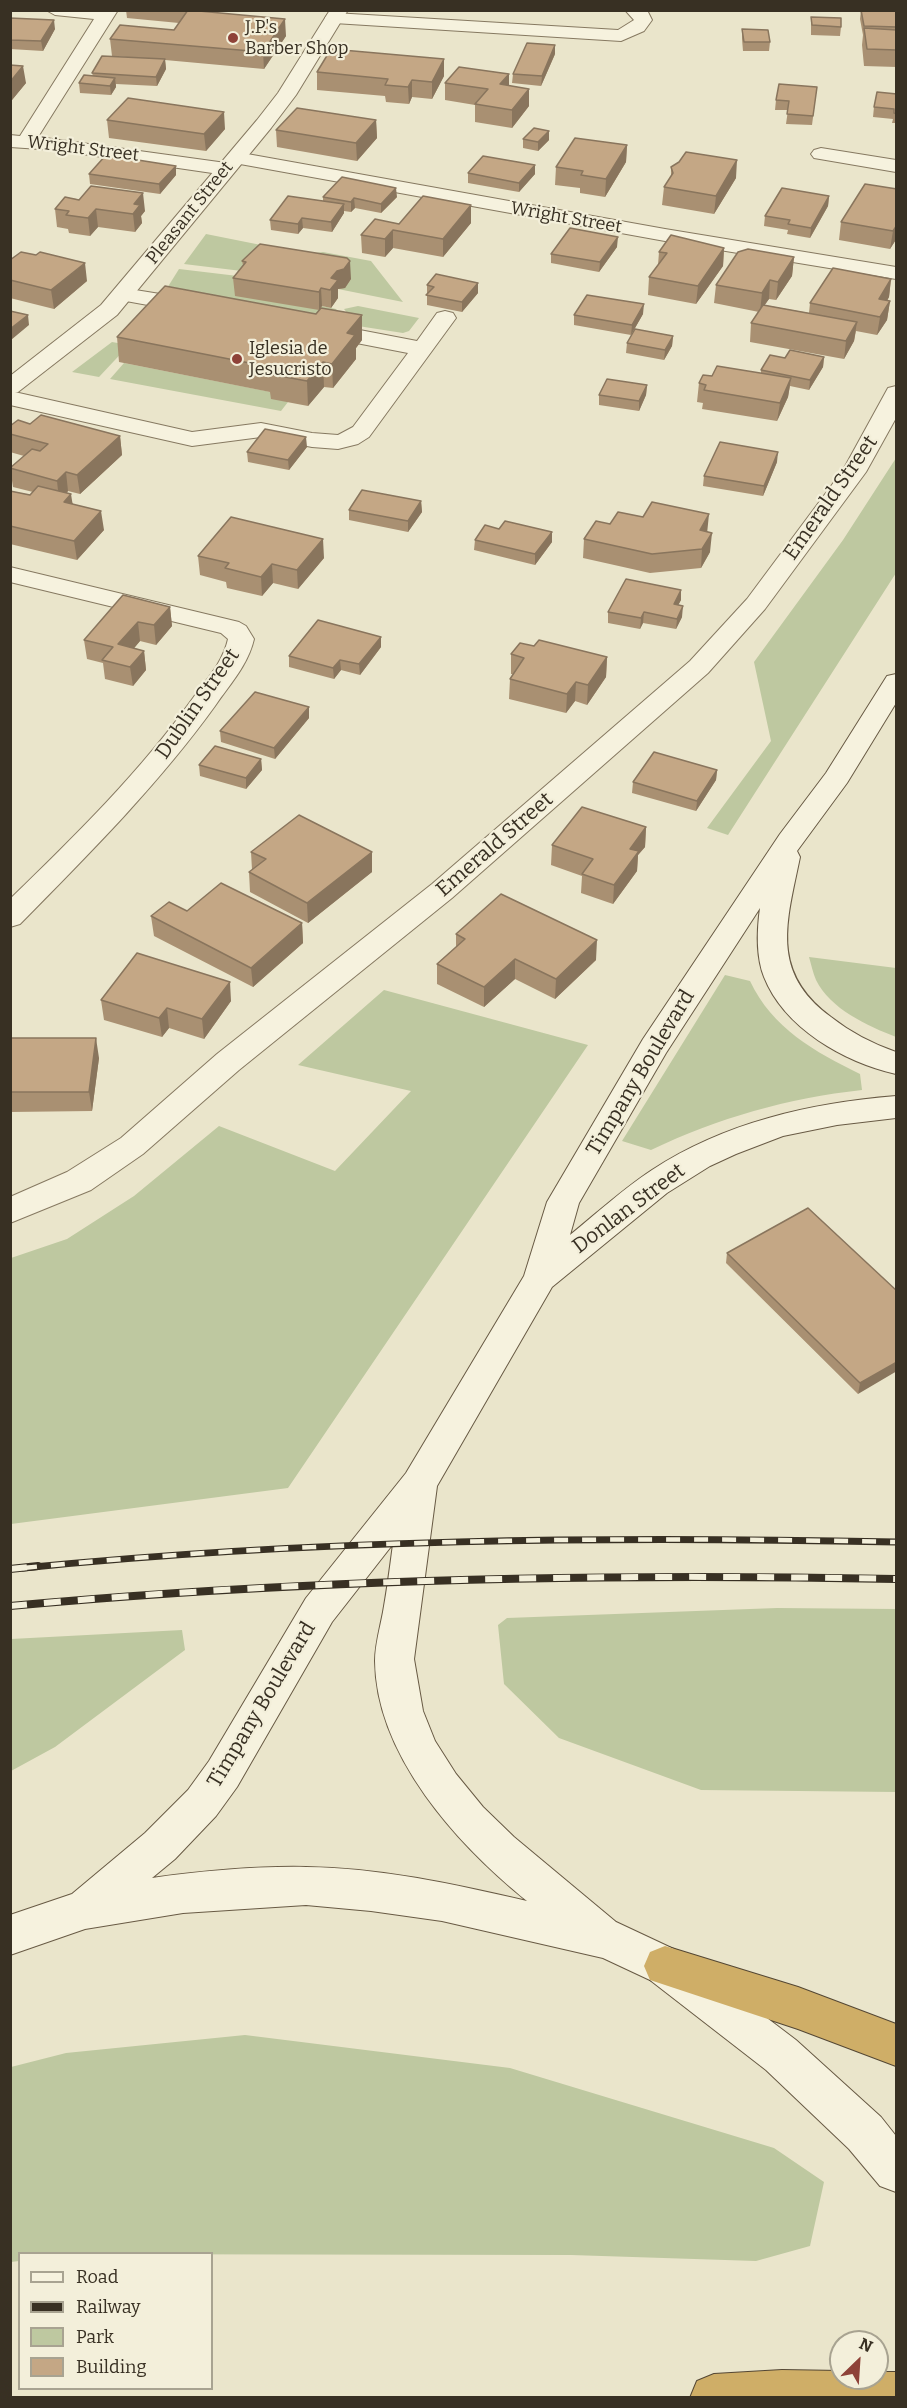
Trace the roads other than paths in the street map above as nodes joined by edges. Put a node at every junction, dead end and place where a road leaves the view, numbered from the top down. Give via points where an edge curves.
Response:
1 (55, 10) edge
2 (634, 10) edge
3 (107, 13) edge
4 (336, 14) edge
5 (18, 141) edge
6 (821, 154) dead end
7 (231, 163) junction
8 (897, 166) edge
9 (897, 273) edge
10 (123, 294) junction
11 (221, 311) edge
12 (445, 318) dead end
13 (301, 326) edge
14 (423, 348) junction
15 (10, 387) edge
16 (897, 393) edge
17 (10, 398) edge
18 (10, 574) edge
19 (897, 682) edge
20 (790, 840) junction
21 (10, 917) edge
22 (897, 1063) edge
23 (897, 1107) edge
24 (10, 1211) edge
25 (540, 1278) junction
26 (420, 1484) junction
27 (85, 1909) junction
28 (10, 1935) edge
29 (608, 1939) junction
30 (665, 1966) junction
31 (897, 2044) edge
32 (897, 2170) edge
33 (897, 2396) edge
34 (714, 2397) edge

1 - 3 street
2 - 4 street via 643,20 621,36
3 - 5 street
4 - 7 street, Pleasant Street via 286,94
5 - 7 street, Wright Street
6 - 8 street
7 - 9 street, Wright Street
7 - 10 street, Pleasant Street
10 - 11 street
10 - 15 street, Pleasant Street via 90,327
12 - 14 street
13 - 14 street
14 - 17 street via 361,432 345,441 263,430 192,439
16 - 24 street, Emerald Street via 854,472 756,604 699,667 442,891 228,1062 132,1146 79,1181
18 - 21 street, Dublin Street via 209,621 237,631 241,639 237,655 181,736 112,814
19 - 20 street, Timpany Boulevard via 837,777
20 - 22 street via 772,927 778,975 785,990 823,1029 856,1048
20 - 25 street, Timpany Boulevard via 654,1047 563,1202
23 - 25 street, Donlan Street via 791,1121 710,1151 671,1173
25 - 26 street, Timpany Boulevard
26 - 27 street, Timpany Boulevard via 319,1610 202,1803 160,1846
26 - 29 street, Timpany Boulevard via 395,1667 401,1702 417,1749 433,1778 514,1865
27 - 28 street
27 - 29 street via 183,1893 306,1886 442,1901
29 - 30 street
30 - 31 highway
30 - 32 street via 781,2055 864,2133
33 - 34 highway

